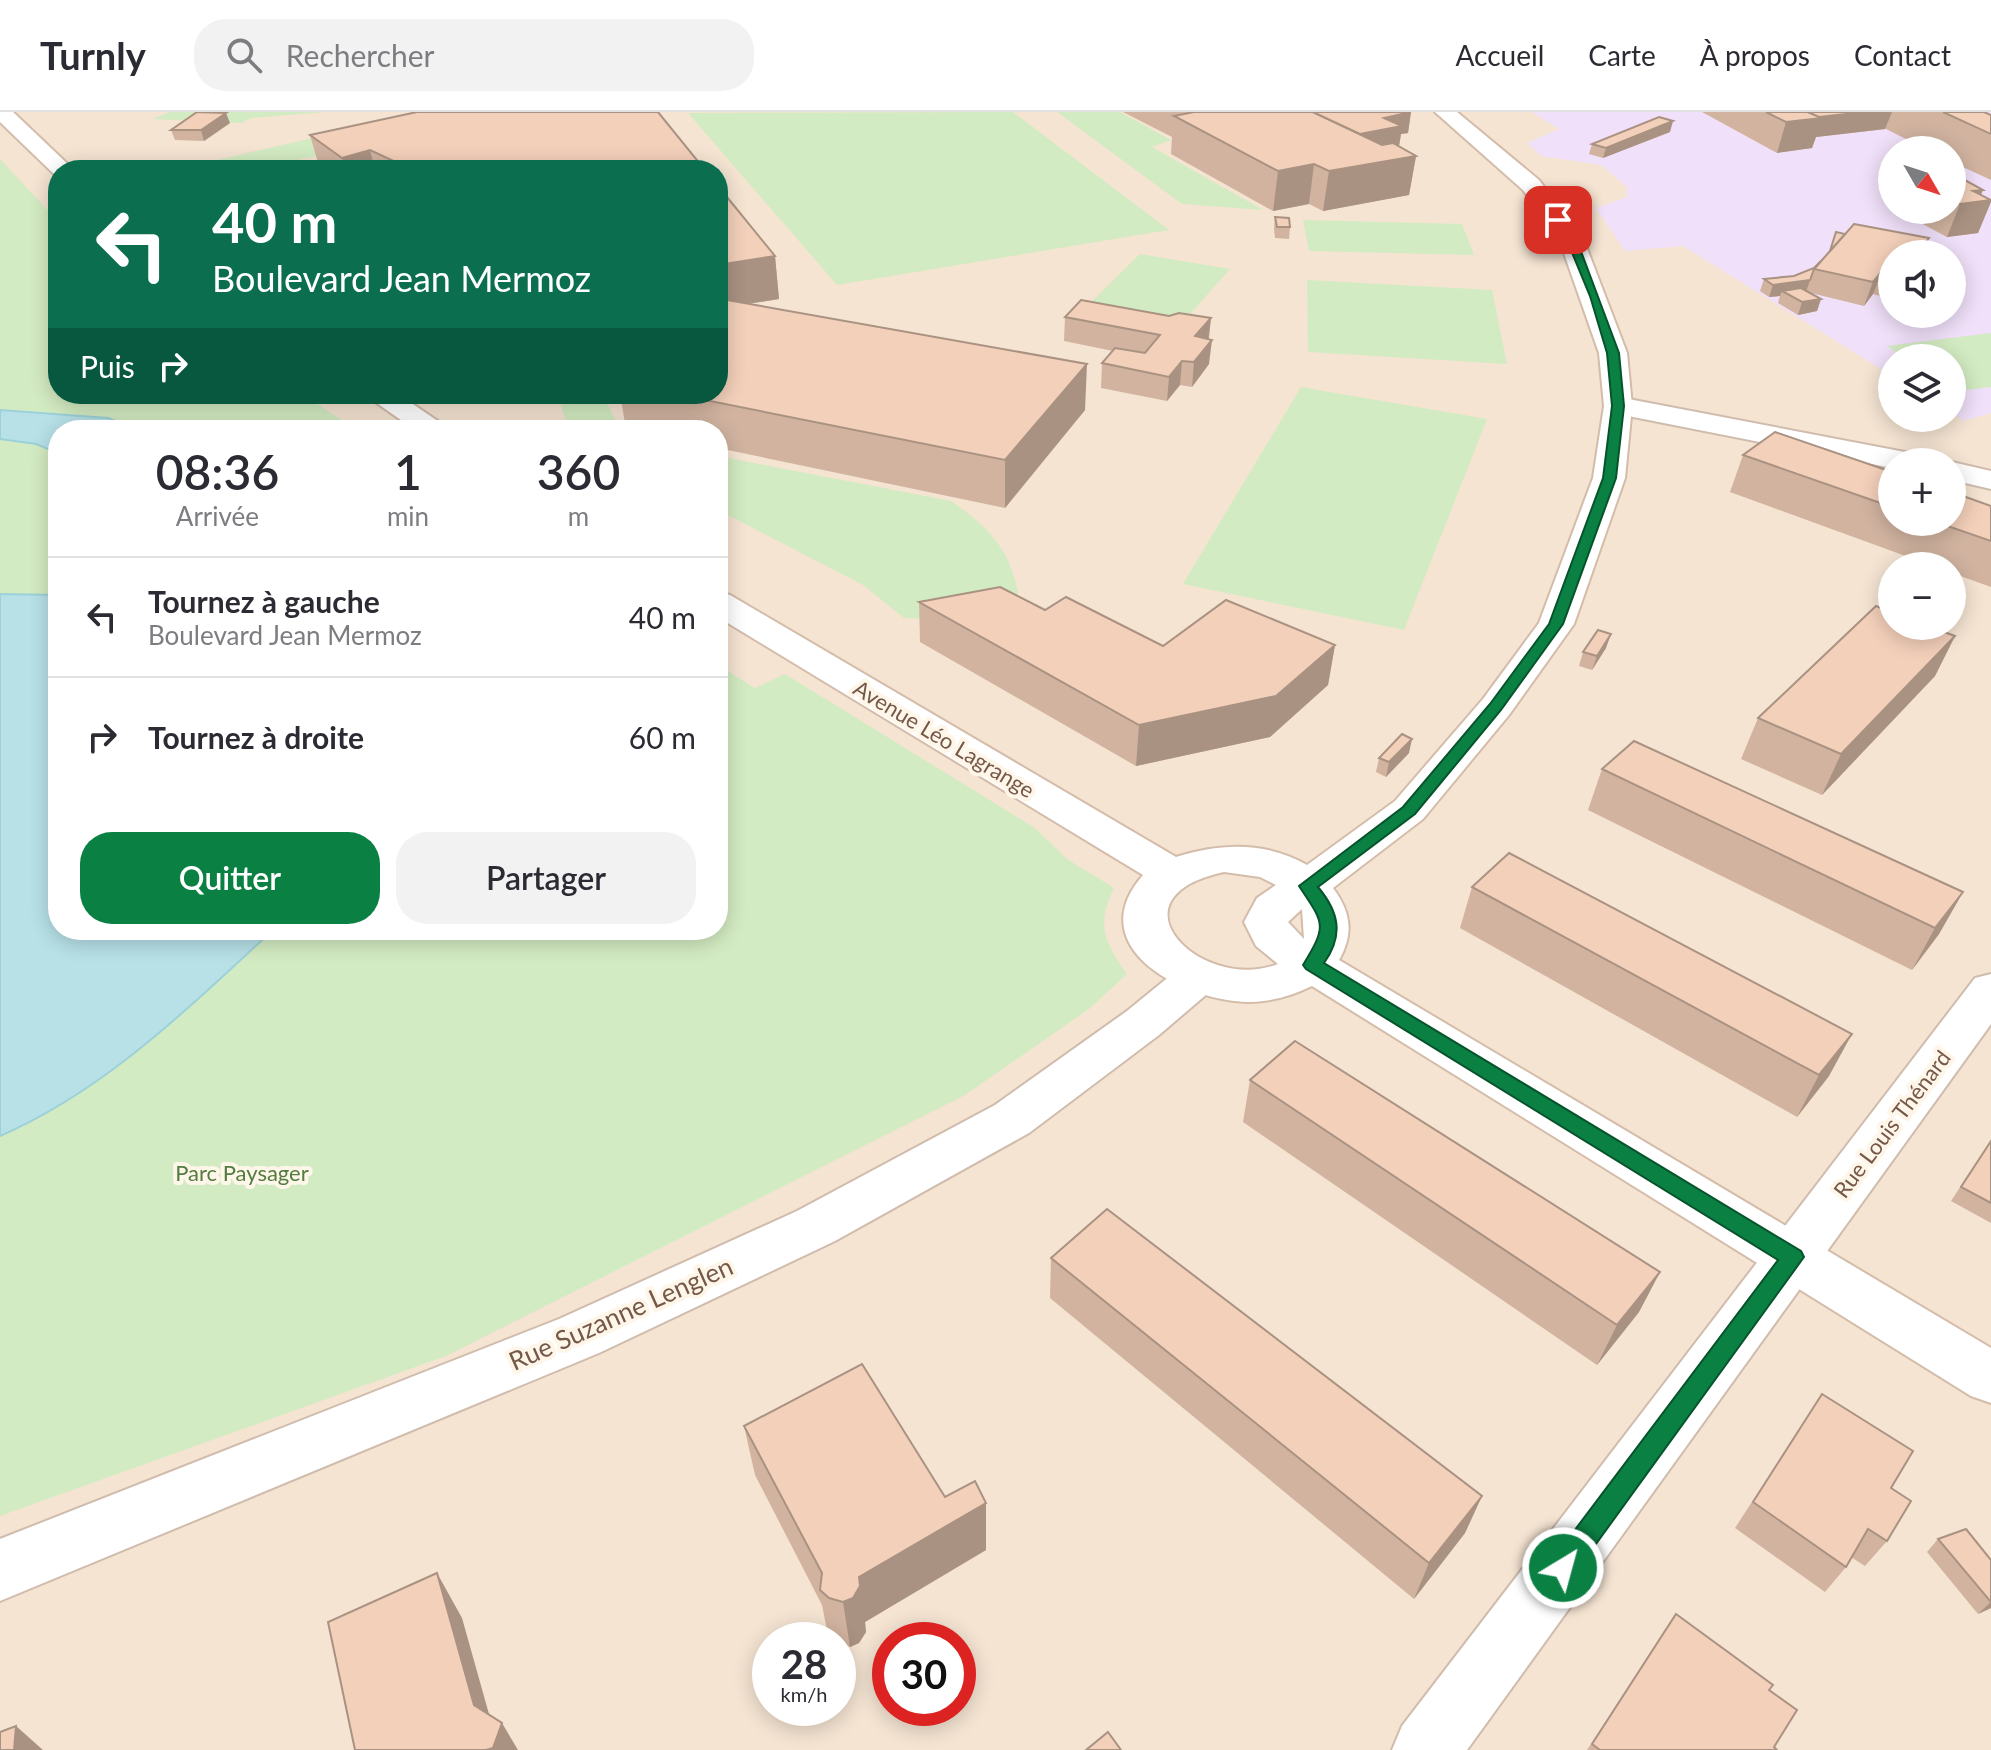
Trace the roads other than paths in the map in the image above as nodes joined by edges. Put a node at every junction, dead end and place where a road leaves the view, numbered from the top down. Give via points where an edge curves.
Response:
1 (1, 112) edge
2 (1445, 112) edge
3 (52, 160) edge
4 (394, 404) edge
5 (1618, 406) junction
6 (420, 420) edge
7 (1878, 456) edge
8 (1966, 474) edge
9 (1991, 480) edge
10 (728, 608) edge
11 (1171, 873) junction
12 (1307, 886) junction
13 (1313, 965) junction
14 (1198, 977) junction
15 (1991, 990) edge
16 (1793, 1257) junction
17 (1991, 1378) edge
18 (0, 1570) edge
19 (1426, 1750) edge

1 - 3 street
2 - 5 street via 1531,185 1571,238 1613,353
4 - 6 street
5 - 7 street
5 - 12 street via 1609,478 1556,624 1496,707 1409,810
8 - 9 street
10 - 11 street, Avenue Léo Lagrange
11 - 12 street via 1224,858 1255,861
11 - 14 street via 1145,907 1146,928 1157,948
12 - 13 street via 1272,908 1266,922 1280,942
13 - 14 street via 1295,976 1249,986
13 - 16 street
14 - 18 street, Rue Suzanne Lenglen via 1012,1119 816,1226 579,1336
15 - 16 street, Rue Louis Thénard
16 - 17 street
16 - 19 street, Rue Louis Thénard

